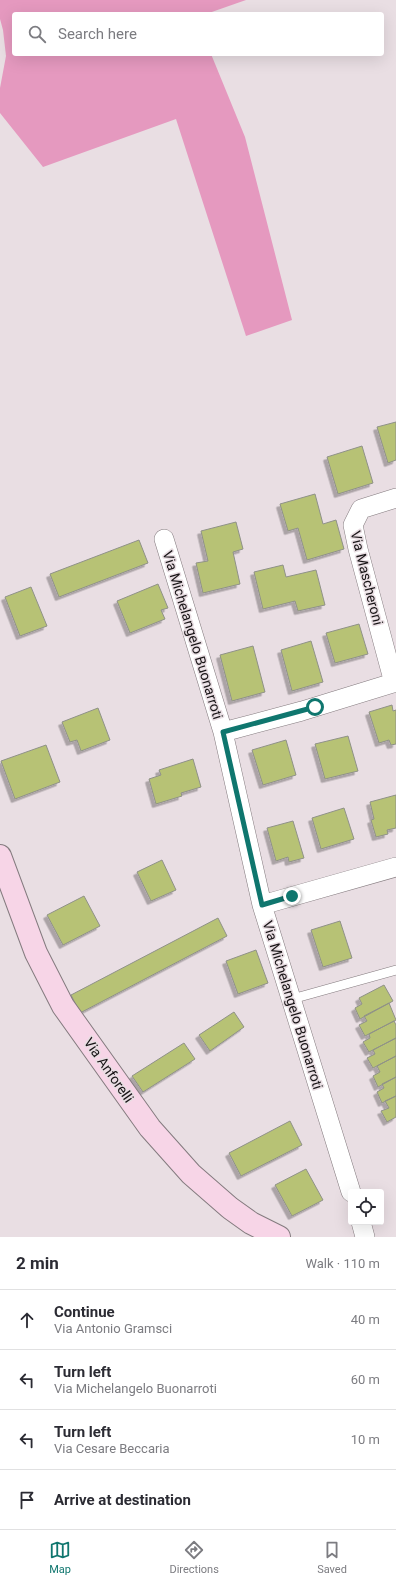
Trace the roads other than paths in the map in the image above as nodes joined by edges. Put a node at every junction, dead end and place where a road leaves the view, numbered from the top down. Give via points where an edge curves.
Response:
1 (396, 498) edge
2 (164, 539) dead end
3 (395, 682) edge
4 (223, 732) junction
5 (0, 856) edge
6 (396, 867) edge
7 (262, 905) junction
8 (396, 970) edge
9 (292, 999) junction
10 (350, 1189) edge
11 (362, 1225) edge
12 (279, 1237) edge
13 (365, 1237) edge

1 - 3 street, Via Mascheroni via 361,509 353,526
2 - 4 street, Via Michelangelo Buonarroti
3 - 4 street
4 - 7 street, Via Michelangelo Buonarroti
5 - 12 street, Via Anforelli via 36,953 64,1006 150,1128 191,1174 230,1208 251,1223
6 - 7 street
7 - 9 street, Via Michelangelo Buonarroti
8 - 9 lane
9 - 10 street, Via Michelangelo Buonarroti
11 - 13 street

